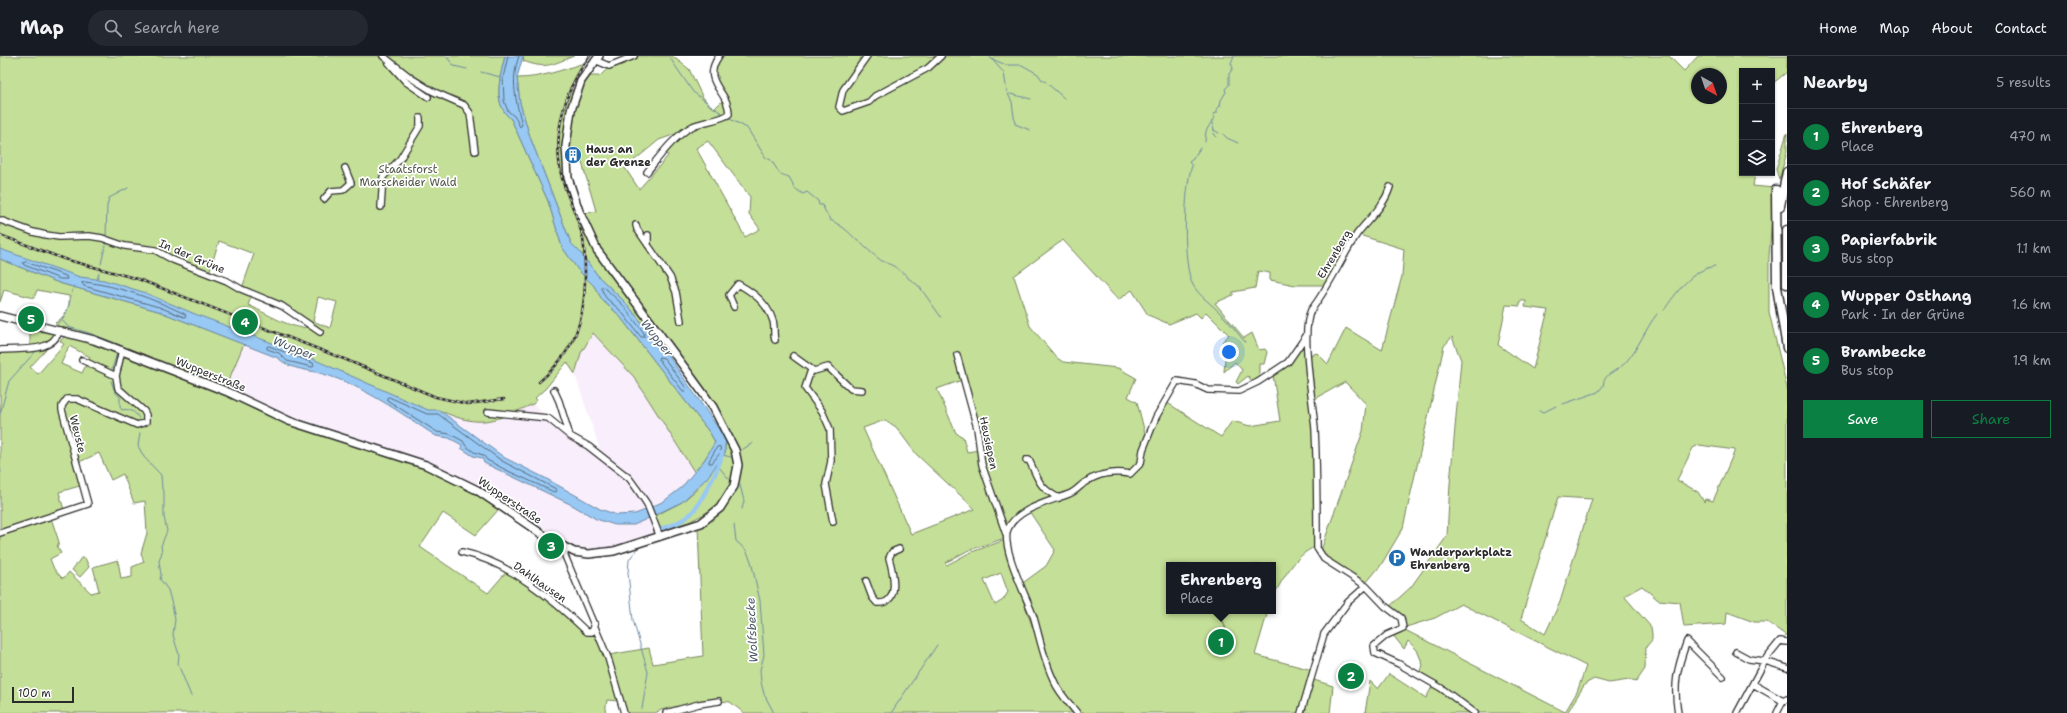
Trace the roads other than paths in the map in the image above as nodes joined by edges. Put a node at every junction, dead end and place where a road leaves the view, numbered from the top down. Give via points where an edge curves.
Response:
1 (383, 56) edge
2 (634, 56) edge
3 (719, 56) edge
4 (867, 56) edge
5 (941, 56) edge
6 (597, 58) edge
7 (389, 61) junction
8 (428, 98) dead end
9 (420, 118) dead end
10 (475, 151) dead end
11 (345, 168) dead end
12 (646, 172) dead end
13 (1787, 172) edge
14 (1390, 187) dead end
15 (1776, 190) dead end
16 (324, 199) dead end
17 (381, 207) dead end
18 (0, 220) edge
19 (1777, 224) junction
20 (636, 225) dead end
21 (1787, 230) edge
22 (648, 235) dead end
23 (648, 245) junction
24 (1787, 284) edge
25 (734, 307) dead end
26 (0, 316) edge
27 (681, 321) dead end
28 (60, 330) junction
29 (320, 332) dead end
30 (1306, 336) junction
31 (775, 340) dead end
32 (1787, 348) edge
33 (0, 350) edge
34 (122, 350) junction
35 (793, 356) dead end
36 (957, 356) dead end
37 (82, 360) dead end
38 (811, 370) junction
39 (116, 376) junction
40 (554, 390) dead end
41 (862, 390) dead end
42 (488, 412) dead end
43 (570, 436) junction
44 (1026, 460) dead end
45 (1059, 498) junction
46 (833, 522) dead end
47 (0, 533) edge
48 (1006, 534) junction
49 (660, 537) junction
50 (564, 548) junction
51 (899, 549) dead end
52 (462, 552) dead end
53 (866, 580) dead end
54 (1366, 586) junction
55 (595, 624) junction
56 (1787, 642) edge
57 (1736, 652) dead end
58 (1765, 660) junction
59 (1787, 668) edge
60 (1723, 677) dead end
61 (1753, 684) junction
62 (1785, 700) edge
63 (719, 701) dead end
64 (624, 713) edge
65 (666, 713) edge
66 (1077, 713) edge
67 (1301, 713) edge
68 (1475, 713) edge
69 (1678, 713) edge
70 (1737, 713) edge
71 (1777, 713) edge

1 - 7 street
2 - 6 street via 606,66
3 - 12 street via 713,69 713,80 726,98 729,114 702,122 685,131
4 - 5 street via 843,90 839,107 843,111 869,102 875,96 928,68
6 - 49 main road, Wupperstraße via 581,82 571,110 566,162 570,186 594,246 713,408 732,441 738,465 736,480 720,508 701,523
7 - 8 street via 395,71
7 - 10 street via 432,91 464,105 470,114
9 - 17 street via 420,126 400,159 384,177
11 - 16 street via 351,183 343,190 331,191
13 - 19 highway
14 - 30 street, Ehrenberg via 1379,210 1358,234 1311,310 1307,320
15 - 19 highway
18 - 29 street, In der Grüne via 40,234 59,237 89,236 124,246 155,250 282,306
19 - 32 highway via 1777,287
20 - 23 street
21 - 24 highway
22 - 23 street
23 - 27 street via 676,290
25 - 31 street via 729,294 738,284 750,290 766,307 773,320
26 - 28 main road, Wupperstraße
28 - 33 street via 55,341 48,346
28 - 34 main road, Wupperstraße
30 - 45 street, Ehrenberg via 1288,362 1239,391 1208,390 1195,384 1177,381 1156,417 1138,468 1130,474 1103,474
30 - 54 street, Ehrenberg via 1315,427 1317,548 1324,559
34 - 39 street
34 - 50 main road, Wupperstraße via 228,392 289,421 406,458 447,474 487,496
35 - 38 street
36 - 48 street, Heusiepen via 976,428 982,465
37 - 39 street
38 - 41 street via 828,367 851,389
38 - 46 street via 805,388 826,419 831,435 831,461 826,484
39 - 47 street, Weuste via 121,392 146,415 144,424 137,425 72,397 62,406 88,504
40 - 43 street
42 - 43 street via 548,418
43 - 49 street via 588,446 629,478 647,504
44 - 45 street via 1029,460 1044,488
45 - 48 street, Ehrenberg via 1015,518
48 - 66 street via 1019,583 1034,618 1053,680 1059,692
49 - 50 main road, Wupperstraße via 602,553 581,553
50 - 55 street, Dahlhausen via 564,556
51 - 53 street via 892,552 889,558 894,590 890,598 877,603
52 - 55 street, Dahlhausen via 480,556 532,586 587,632 592,632
54 - 67 street via 1348,602 1324,634
54 - 68 street, Ehrenberg via 1401,618 1403,625 1377,642 1374,646 1375,653 1441,688
55 - 64 street, Dahlhausen
56 - 58 street via 1780,641
57 - 58 street via 1749,659
58 - 59 street
58 - 61 street
60 - 69 street via 1687,641 1676,678
61 - 62 street
61 - 70 street
62 - 71 street
63 - 65 street

